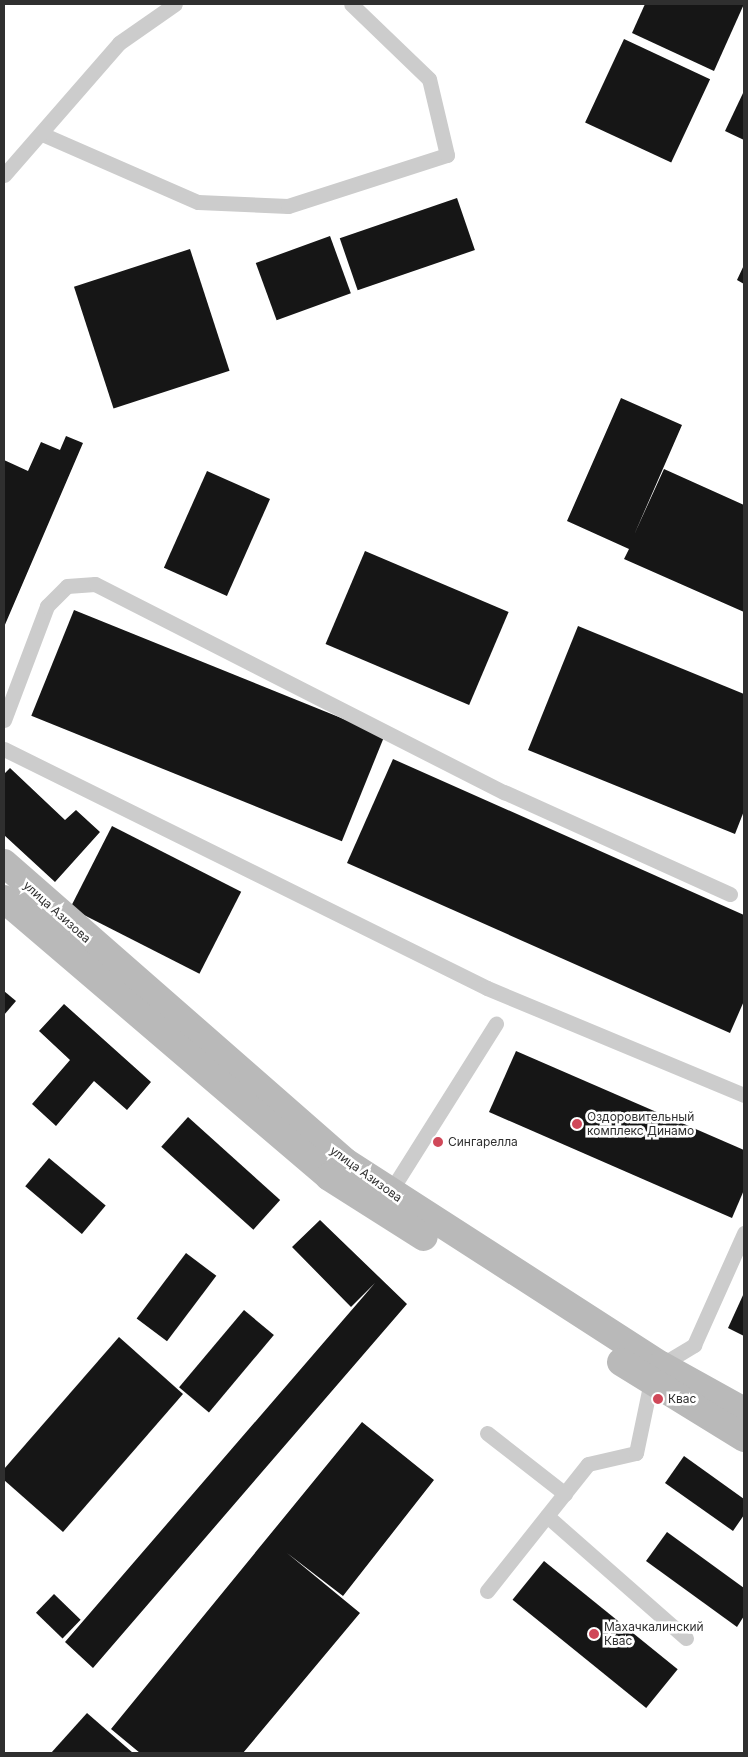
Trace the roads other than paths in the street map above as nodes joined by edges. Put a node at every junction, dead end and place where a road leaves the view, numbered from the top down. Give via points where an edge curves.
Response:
1 (175, 4) edge
2 (351, 4) edge
3 (42, 134) junction
4 (4, 175) edge
5 (4, 720) edge
6 (4, 749) edge
7 (4, 864) edge
8 (730, 894) dead end
9 (4, 899) edge
10 (496, 1024) dead end
11 (744, 1095) edge
12 (390, 1192) junction
13 (744, 1233) edge
14 (656, 1373) junction
15 (744, 1411) edge
16 (487, 1432) dead end
17 (744, 1438) edge
18 (565, 1494) junction
19 (547, 1516) junction
20 (487, 1591) dead end
21 (686, 1638) dead end

1 - 3 lane via 119,43
2 - 3 lane via 429,79 447,155 288,206 198,202
3 - 4 lane
5 - 8 lane via 47,606 67,586 95,584 504,792
6 - 11 lane via 487,988
7 - 12 main road, улица Азизова via 344,1161
9 - 14 main road, улица Азизова via 329,1177
10 - 12 lane
12 - 14 main road, улица Азизова
13 - 14 lane via 694,1345
14 - 15 main road, улица Азизова
14 - 17 main road, улица Азизова
14 - 18 lane via 636,1454 588,1464
16 - 18 lane
18 - 19 lane
19 - 20 lane
19 - 21 lane

